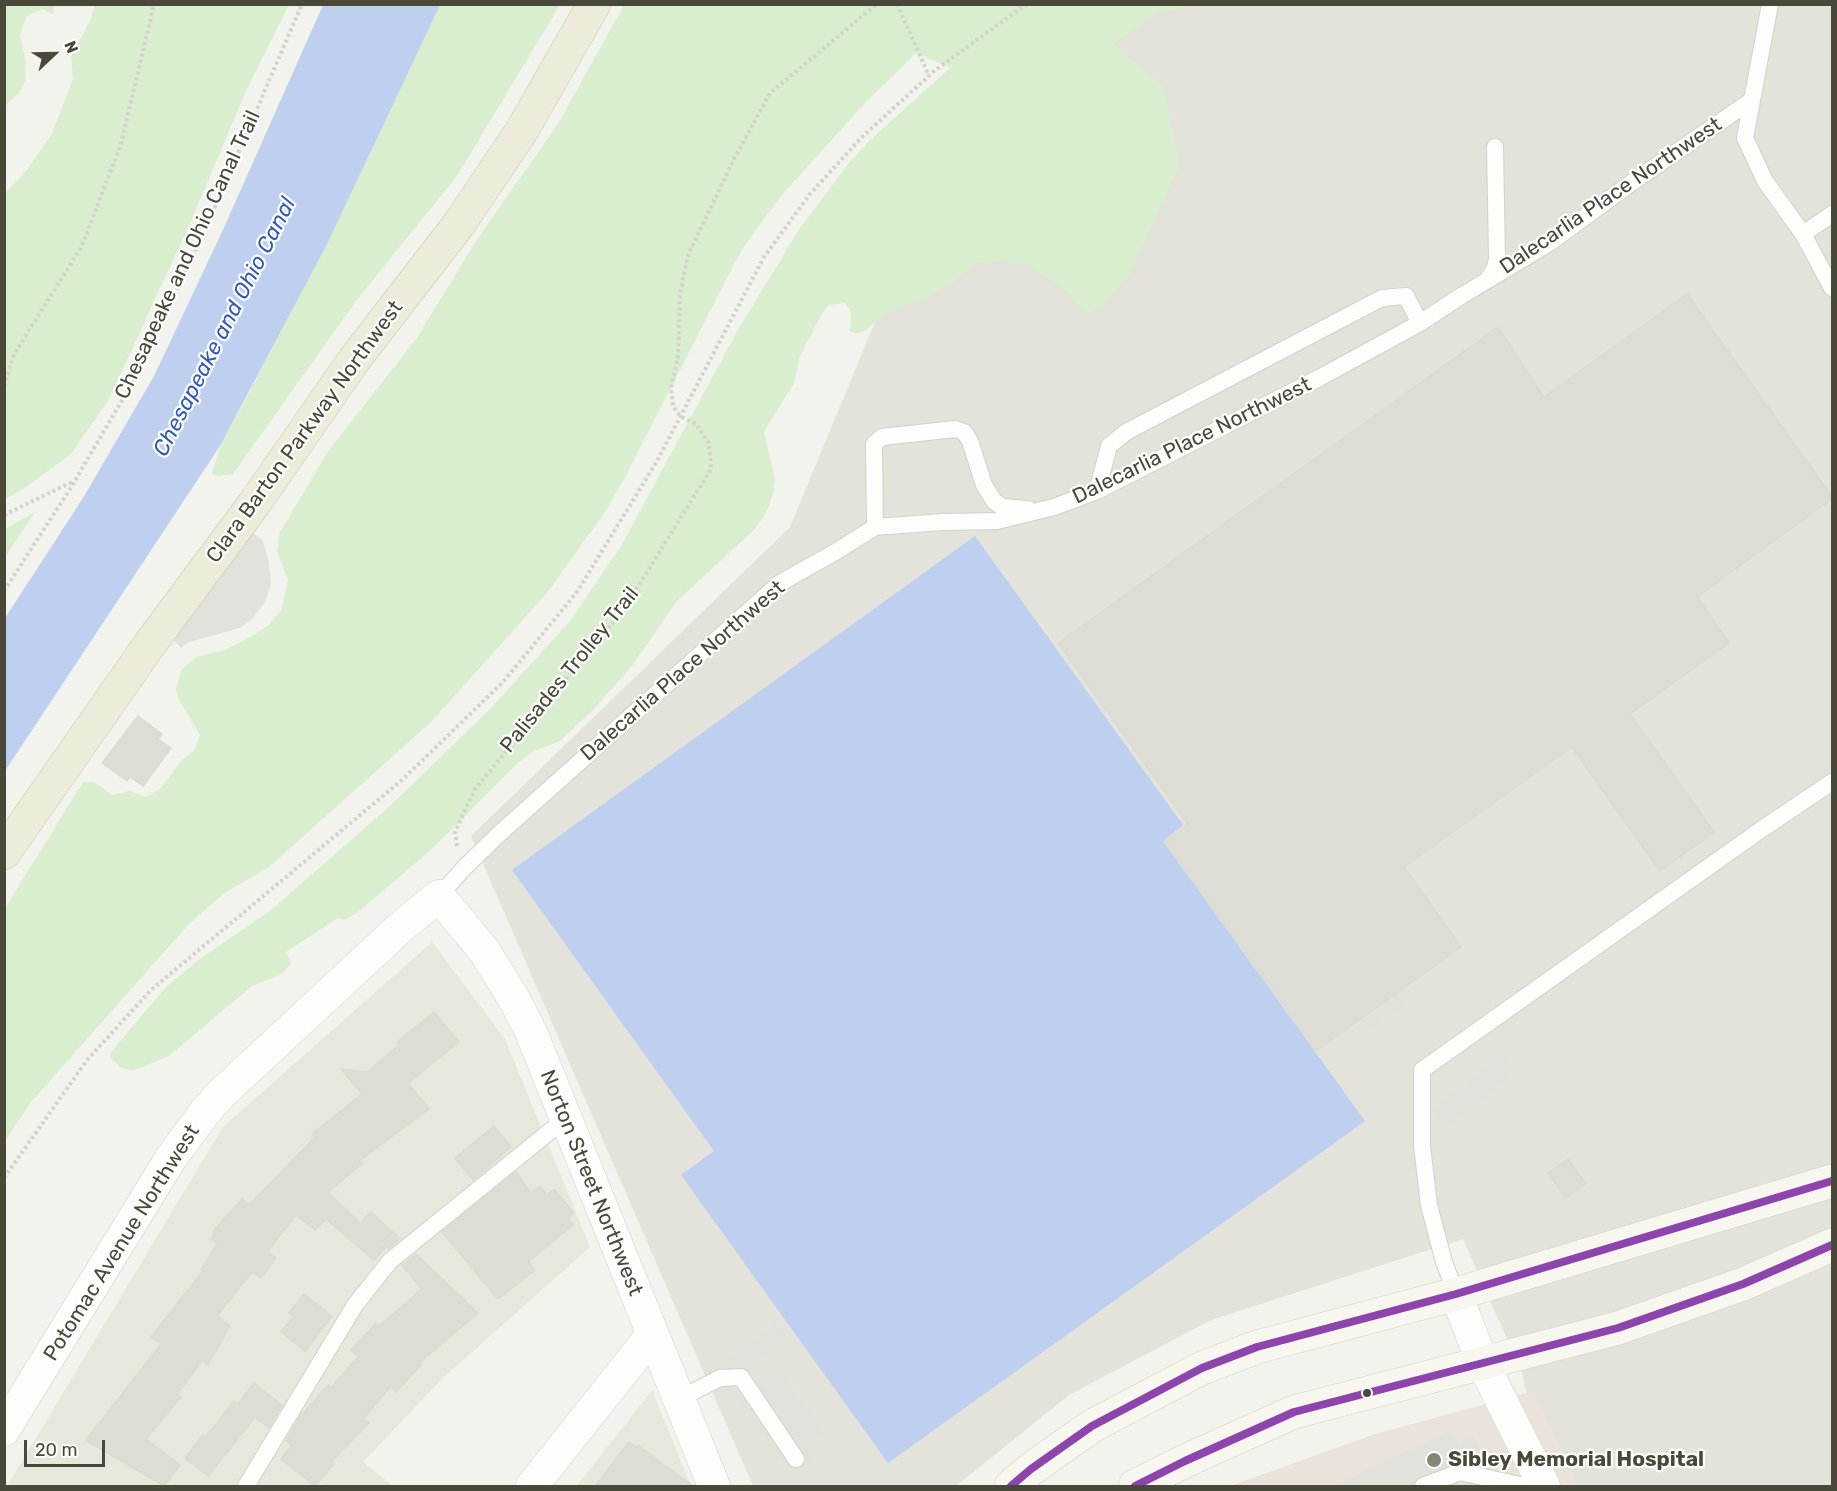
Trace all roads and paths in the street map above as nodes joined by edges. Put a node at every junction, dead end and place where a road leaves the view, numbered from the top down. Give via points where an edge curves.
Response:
1 (154, 4) edge
2 (302, 4) edge
3 (594, 4) edge
4 (877, 4) edge
5 (897, 4) edge
6 (1028, 4) edge
7 (1770, 4) edge
8 (929, 76) junction
9 (1752, 100) junction
10 (1495, 147) dead end
11 (1833, 214) edge
12 (1803, 234) junction
13 (1487, 280) junction
14 (1833, 288) edge
15 (1420, 323) junction
16 (4, 386) edge
17 (680, 416) junction
18 (75, 481) junction
19 (1097, 491) junction
20 (1043, 510) junction
21 (4, 515) edge
22 (875, 526) junction
23 (4, 591) edge
24 (1833, 782) edge
25 (4, 853) edge
26 (459, 856) dead end
27 (439, 896) junction
28 (565, 1119) junction
29 (4, 1178) edge
30 (1833, 1181) edge
31 (1833, 1245) edge
32 (1456, 1294) junction
33 (652, 1335) junction
34 (1483, 1364) junction
35 (679, 1399) junction
36 (4, 1430) edge
37 (796, 1459) dead end
38 (1531, 1485) edge
39 (246, 1486) edge
40 (532, 1486) edge
41 (714, 1486) edge
42 (1011, 1486) edge
43 (1135, 1486) edge
44 (1423, 1486) edge

1 - 16 path via 122,144 81,248 14,354
2 - 18 path, Chesapeake and Ohio Canal Trail via 138,373
3 - 25 highway, Clara Barton Parkway Northwest via 521,132 459,224 354,360
4 - 17 path via 770,93 688,255 680,294 678,357 671,388 673,406
5 - 8 path
6 - 8 path
7 - 9 lane
8 - 17 path via 854,146 810,194 764,257
9 - 12 lane via 1745,138 1766,181
9 - 13 lane, Dalecarlia Place Northwest via 1548,244
10 - 13 lane via 1497,259
11 - 12 lane
12 - 14 lane
13 - 15 lane, Dalecarlia Place Northwest
15 - 19 lane, Dalecarlia Place Northwest
15 - 19 lane via 1406,296 1382,298 1126,432 1109,446
17 - 26 path, Palisades Trolley Trail via 696,424 709,443 711,469 624,609 475,789 455,832
17 - 29 path via 577,592 503,682 402,780 151,990 87,1060
18 - 21 path
18 - 23 path, Chesapeake and Ohio Canal Trail
19 - 20 lane, Dalecarlia Place Northwest
20 - 22 lane, Dalecarlia Place Northwest via 996,521
20 - 22 lane via 1002,507 994,501 984,485 970,441 964,432 955,429 882,437 874,444
22 - 27 lane, Dalecarlia Place Northwest via 780,583 500,833
24 - 32 lane via 1422,1071 1422,1146 1429,1205
27 - 28 street, Norton Street Northwest via 478,943 514,999
27 - 36 street, Potomac Avenue Northwest via 221,1094 200,1119 171,1158
28 - 33 street, Norton Street Northwest
28 - 39 lane via 390,1261 355,1305
30 - 32 main road
31 - 34 main road via 1743,1284 1618,1328
32 - 34 street
32 - 42 main road via 1257,1347 1202,1368 1092,1426
33 - 35 street, Norton Street Northwest
33 - 40 street
34 - 38 street
34 - 43 main road via 1294,1412
35 - 37 lane via 720,1378 741,1377
35 - 41 street, Norton Street Northwest
38 - 44 lane via 1460,1472

